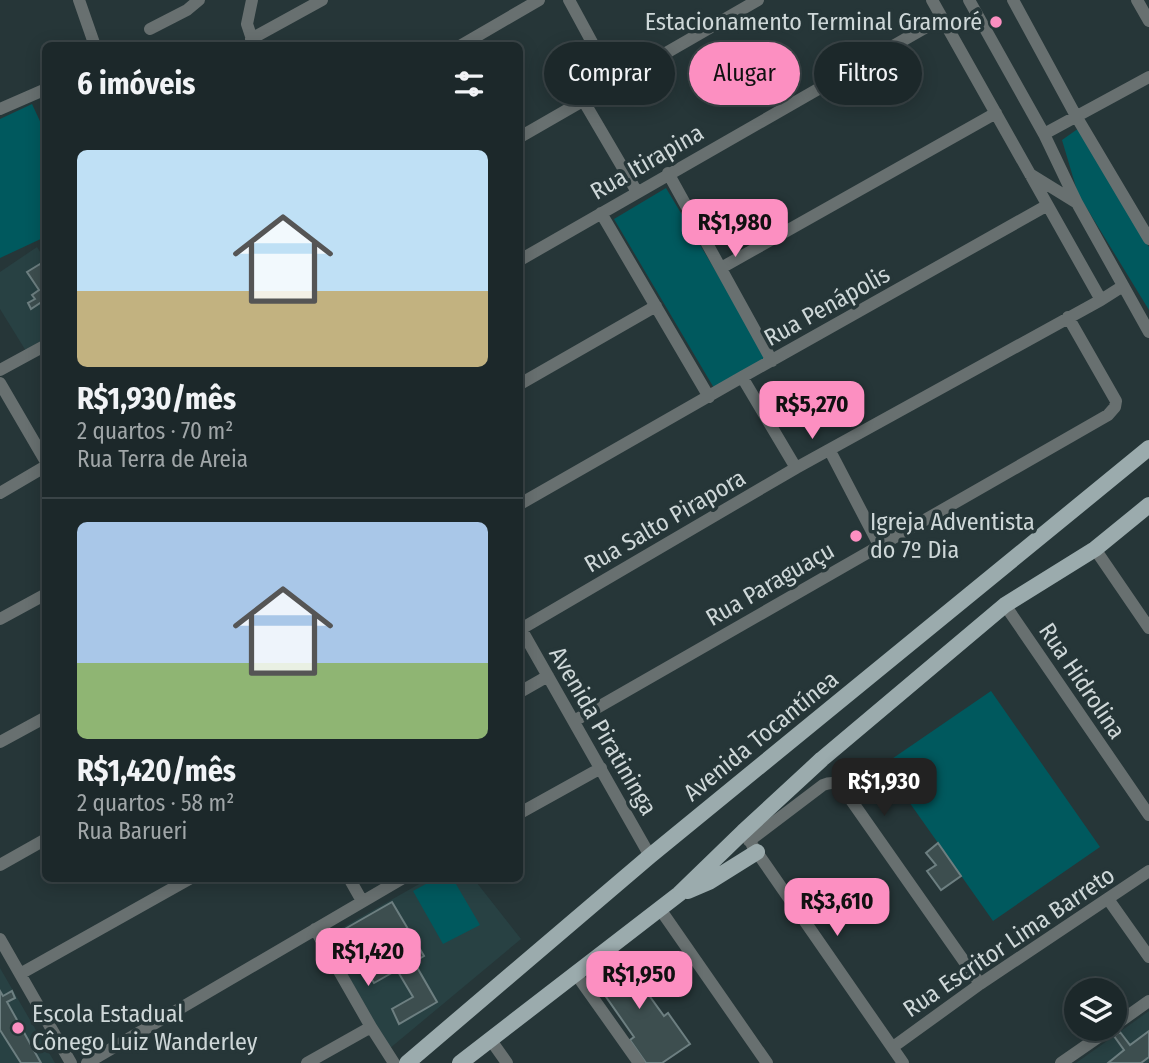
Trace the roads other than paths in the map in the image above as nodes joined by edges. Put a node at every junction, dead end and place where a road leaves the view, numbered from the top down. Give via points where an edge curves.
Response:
1 (79, 0) edge
2 (199, 0) edge
3 (252, 0) edge
4 (322, 0) edge
5 (569, 0) edge
6 (758, 0) edge
7 (932, 0) edge
8 (969, 0) edge
9 (1013, 0) edge
10 (1136, 0) edge
11 (532, 2) edge
12 (942, 18) junction
13 (1149, 21) edge
14 (150, 29) dead end
15 (94, 42) edge
16 (253, 42) edge
17 (467, 42) edge
18 (592, 42) edge
19 (675, 46) edge
20 (1149, 77) edge
21 (42, 91) edge
22 (574, 105) edge
23 (586, 105) edge
24 (0, 109) edge
25 (996, 113) junction
26 (1076, 116) junction
27 (1044, 134) junction
28 (523, 135) edge
29 (668, 173) junction
30 (1029, 173) junction
31 (636, 192) junction
32 (1077, 203) junction
33 (1046, 206) junction
34 (601, 213) junction
35 (1149, 239) edge
36 (523, 258) edge
37 (720, 268) junction
38 (1124, 286) junction
39 (1101, 300) junction
40 (656, 306) junction
41 (1068, 317) junction
42 (1149, 332) edge
43 (42, 347) edge
44 (772, 361) junction
45 (0, 370) edge
46 (742, 377) junction
47 (523, 382) edge
48 (0, 383) edge
49 (709, 397) junction
50 (1149, 448) edge
51 (830, 451) junction
52 (42, 457) edge
53 (42, 467) edge
54 (796, 468) junction
55 (0, 493) edge
56 (523, 502) edge
57 (1149, 505) edge
58 (878, 545) junction
59 (1094, 549) junction
60 (42, 596) edge
61 (1004, 604) junction
62 (0, 620) edge
63 (523, 626) edge
64 (1149, 628) edge
65 (523, 633) edge
66 (548, 676) junction
67 (523, 690) edge
68 (42, 719) edge
69 (574, 721) junction
70 (0, 743) edge
71 (601, 768) junction
72 (523, 811) edge
73 (1149, 815) edge
74 (42, 841) edge
75 (750, 842) junction
76 (650, 856) junction
77 (0, 865) edge
78 (1149, 871) edge
79 (184, 882) edge
80 (351, 882) edge
81 (396, 882) edge
82 (679, 894) junction
83 (1108, 899) junction
84 (362, 901) junction
85 (660, 909) junction
86 (315, 929) junction
87 (0, 940) edge
88 (1149, 957) edge
89 (20, 974) junction
90 (576, 974) junction
91 (980, 984) junction
92 (1149, 1002) edge
93 (1127, 1018) edge
94 (371, 1027) junction
95 (490, 1039) junction
96 (1093, 1041) edge
97 (893, 1047) junction
98 (465, 1061) edge
99 (71, 1063) edge
100 (87, 1063) edge
101 (307, 1063) edge
102 (394, 1063) edge
103 (407, 1063) edge
104 (507, 1063) edge
105 (639, 1063) edge
106 (768, 1063) edge
107 (903, 1063) edge
108 (1061, 1063) edge

1 - 15 street
2 - 14 street
3 - 16 street via 247,24
4 - 16 street
5 - 18 street
6 - 19 street
7 - 12 street
8 - 27 street
9 - 26 street
10 - 13 street
11 - 17 street
12 - 25 street
12 - 29 street, Rua Itirapina
20 - 26 street
21 - 24 street
22 - 28 street
23 - 31 street
25 - 30 street
25 - 37 street
26 - 27 street
26 - 35 street
27 - 32 street
29 - 31 street, Rua Itirapina
29 - 37 street
30 - 32 street
30 - 33 street
31 - 34 street, Rua Itirapina
32 - 38 street
33 - 39 street
33 - 44 street, Rua Penápolis
34 - 36 street, Rua Itirapina
34 - 40 street
37 - 44 street
38 - 39 street, Rua Salto Pirapora
38 - 42 street
39 - 41 street, Rua Salto Pirapora
40 - 47 street
40 - 49 street
41 - 51 street, Rua Salto Pirapora
41 - 58 street, Rua Paraguaçu via 1116,401 1112,411
43 - 45 street
44 - 46 street, Rua Penápolis
46 - 49 street, Rua Penápolis
46 - 54 street
48 - 52 street
49 - 56 street, Rua Penápolis
50 - 76 main road, Avenida Tocantínea
51 - 54 street, Rua Salto Pirapora
51 - 58 street
53 - 55 street
54 - 63 street, Rua Salto Pirapora
57 - 59 main road
58 - 69 street, Rua Paraguaçu
59 - 61 main road
59 - 64 street
60 - 62 street
61 - 73 street, Rua Hidrolina
61 - 75 main road via 822,759
65 - 66 street, Avenida Piratininga
66 - 67 street
66 - 69 street, Avenida Piratininga
68 - 70 street
69 - 71 street, Avenida Piratininga
71 - 72 street
71 - 76 street, Avenida Piratininga
74 - 77 street
75 - 82 main road
75 - 82 main road via 709,882
75 - 91 street via 823,785 838,783
75 - 97 street
76 - 103 main road, Avenida Tocantínea
78 - 83 street, Rua Escritor Lima Barreto
79 - 89 street
80 - 84 street
81 - 84 street
82 - 85 main road
83 - 88 street
83 - 91 street, Rua Escritor Lima Barreto
84 - 86 street
85 - 90 main road
85 - 106 street
86 - 94 street
86 - 100 street
87 - 89 street
89 - 99 street
90 - 95 main road
90 - 105 street
91 - 97 street, Rua Escritor Lima Barreto
92 - 93 street
94 - 101 street
94 - 102 street
95 - 98 main road
95 - 104 street
96 - 108 street
97 - 107 street

